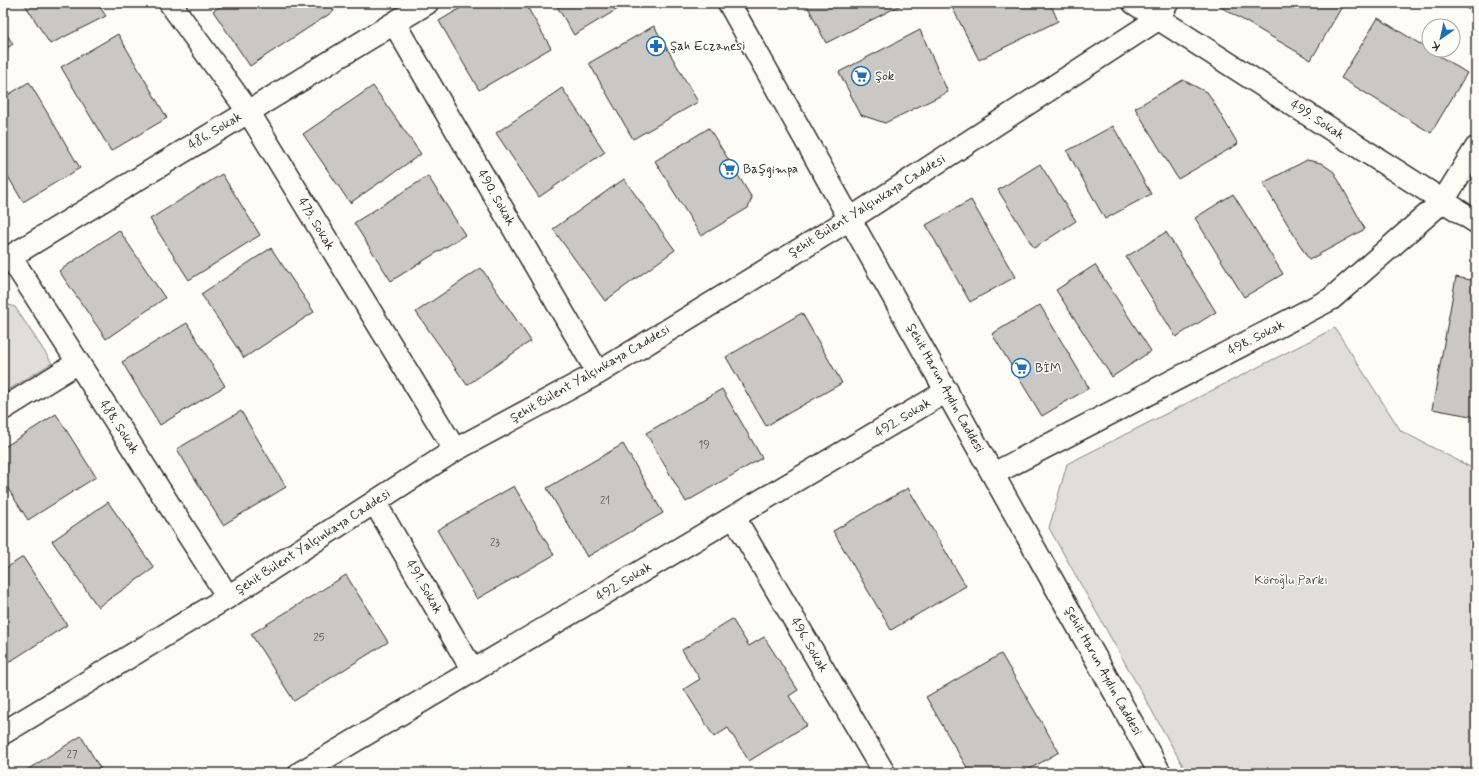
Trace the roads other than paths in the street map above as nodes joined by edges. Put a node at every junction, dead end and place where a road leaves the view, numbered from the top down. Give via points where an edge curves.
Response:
1 (170, 3) edge
2 (427, 3) edge
3 (729, 3) edge
4 (1134, 3) edge
5 (1163, 11) edge
6 (394, 24) junction
7 (248, 111) junction
8 (1476, 148) edge
9 (1443, 200) junction
10 (850, 219) junction
11 (1476, 222) edge
12 (7, 258) edge
13 (77, 362) junction
14 (598, 373) junction
15 (947, 392) junction
16 (3, 409) edge
17 (455, 450) junction
18 (993, 474) junction
19 (375, 503) junction
20 (734, 517) junction
21 (228, 598) junction
22 (473, 671) junction
23 (3, 733) edge
24 (307, 771) edge
25 (884, 773) edge
26 (1160, 773) edge

1 - 7 street, 473. Sokak
2 - 6 street, 486. Sokak
3 - 10 street, Şehit Harun Aydın Caddesi
4 - 5 street, 499. Sokak
5 - 9 street, 499. Sokak
5 - 10 street, Şehit Bülent Yalçınkaya Caddesi
6 - 7 street, 486. Sokak
6 - 14 street, 490. Sokak
7 - 12 street, 486. Sokak
7 - 17 street, 473. Sokak
8 - 9 street, 498. Sokak
9 - 11 street, 499. Sokak
9 - 18 street, 498. Sokak via 1331,299
10 - 14 street, Şehit Bülent Yalçınkaya Caddesi
10 - 15 street, Şehit Harun Aydın Caddesi
12 - 13 street, 488. Sokak
13 - 16 street
13 - 21 street, 488. Sokak
14 - 17 street, Şehit Bülent Yalçınkaya Caddesi
15 - 18 street, Şehit Harun Aydın Caddesi
15 - 20 street, 492. Sokak
17 - 19 street, Şehit Bülent Yalçınkaya Caddesi
18 - 26 street, Şehit Harun Aydın Caddesi
19 - 21 street, Şehit Bülent Yalçınkaya Caddesi
19 - 22 street, 491. Sokak
20 - 22 street, 492. Sokak
20 - 25 street, 496. Sokak
21 - 23 street, Şehit Bülent Yalçınkaya Caddesi
22 - 24 street, 492. Sokak

